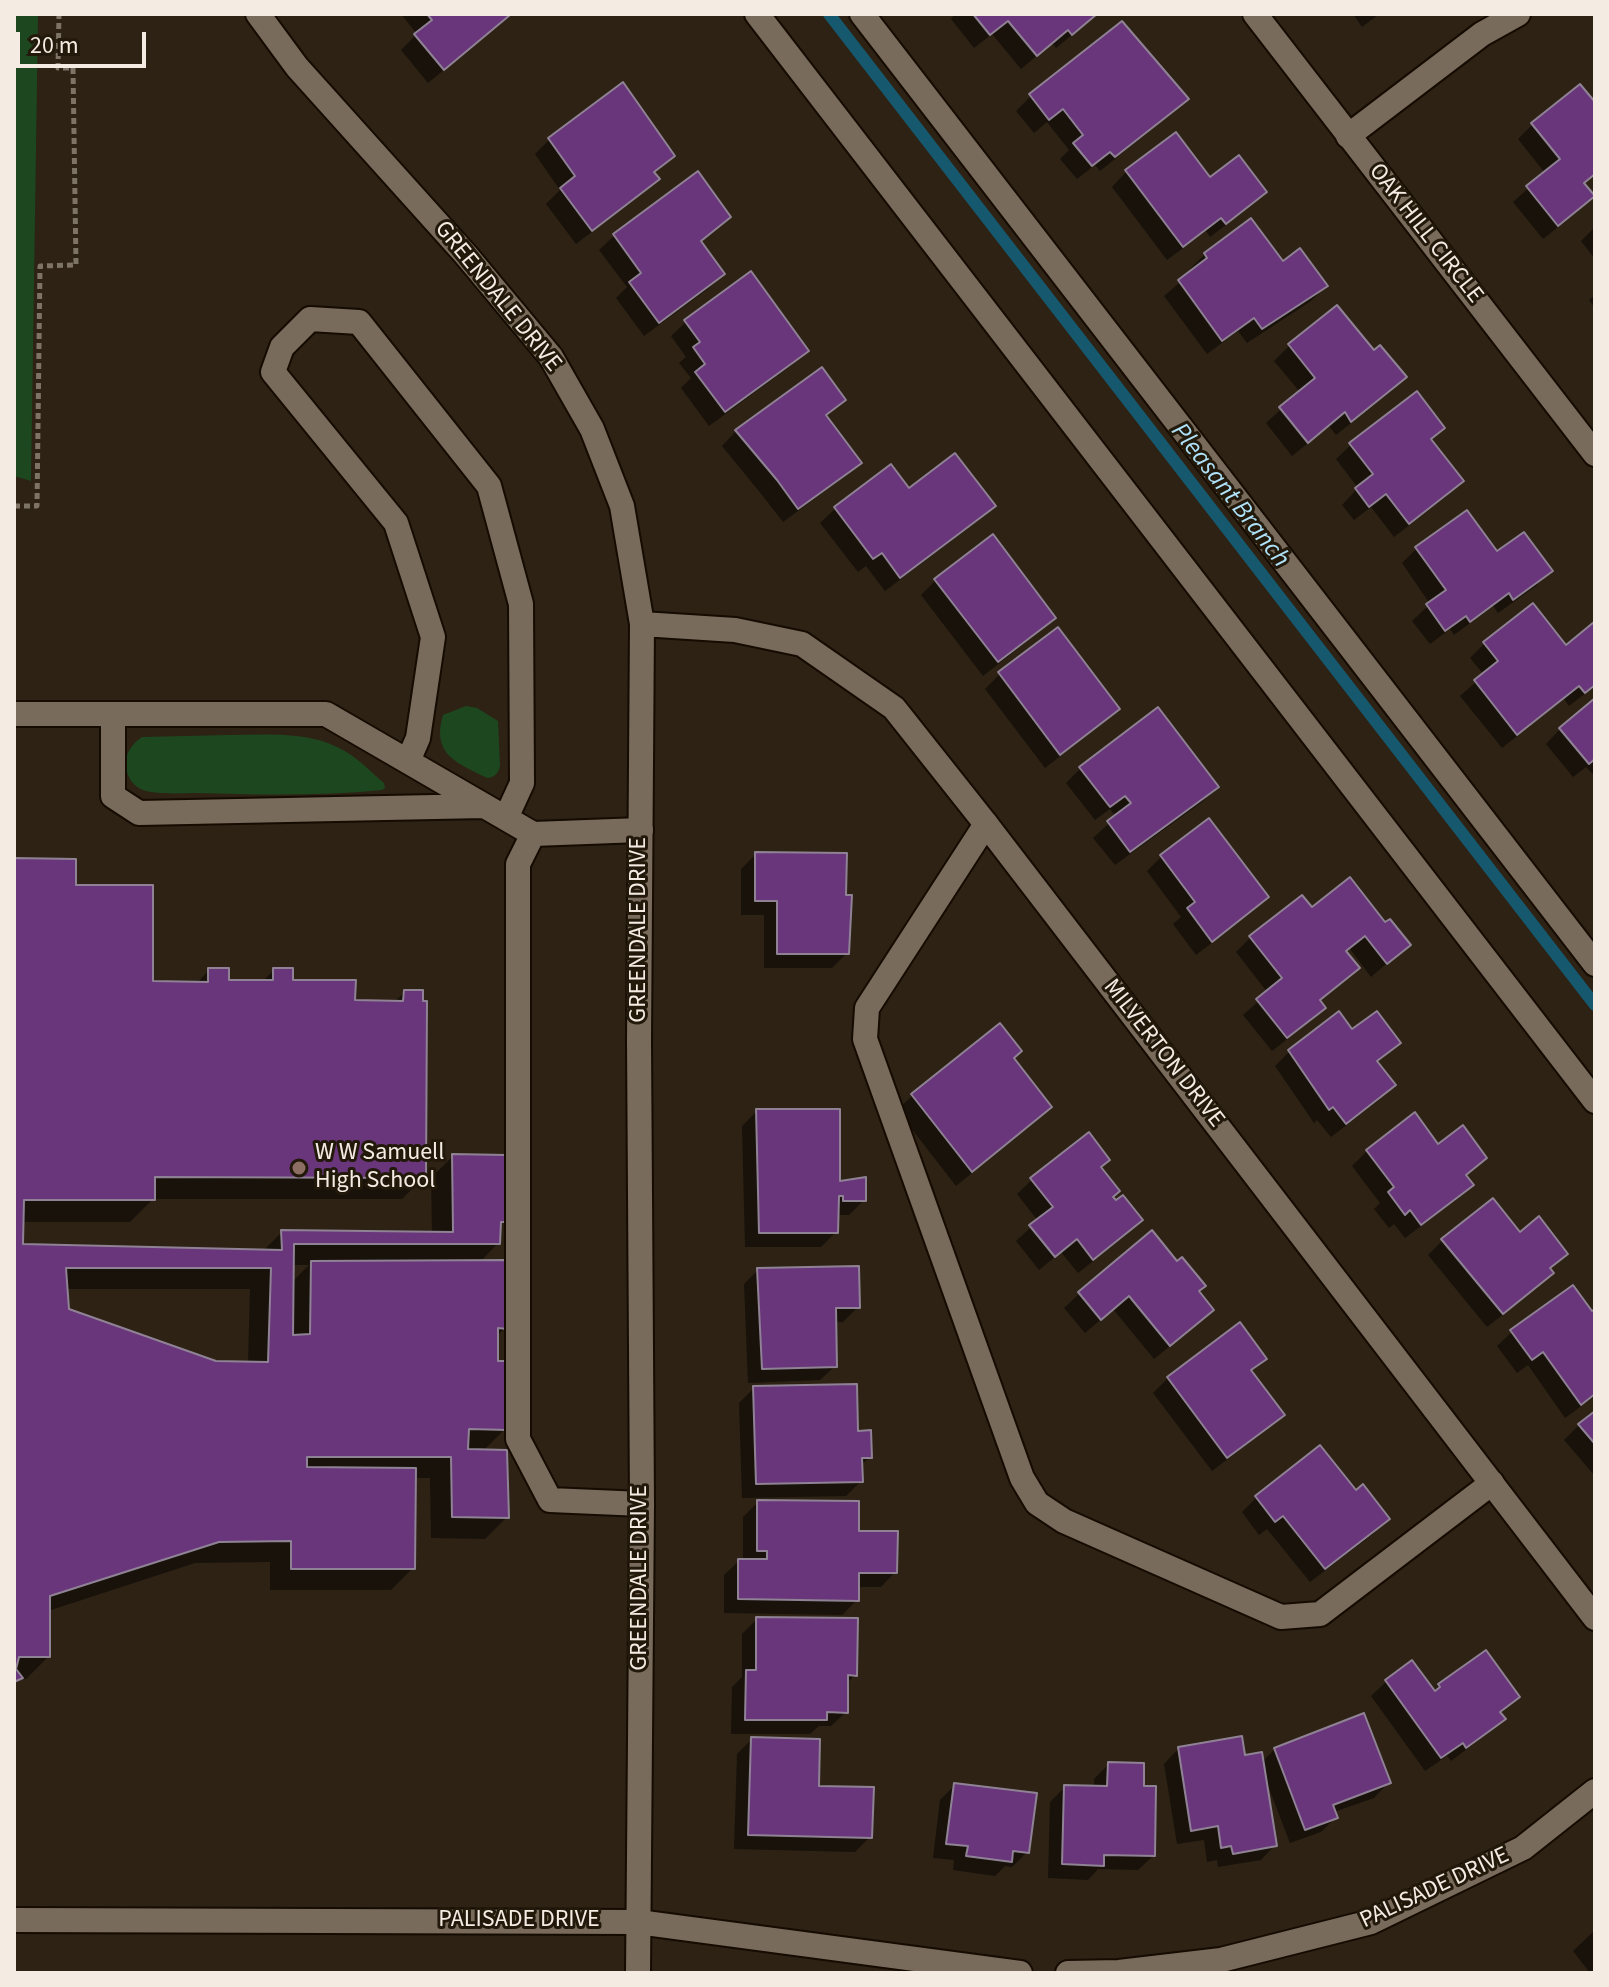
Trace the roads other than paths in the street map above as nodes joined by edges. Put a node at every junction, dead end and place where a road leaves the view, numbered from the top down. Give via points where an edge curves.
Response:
1 (258, 14) edge
2 (757, 14) edge
3 (862, 14) edge
4 (1255, 14) edge
5 (1518, 14) edge
6 (1348, 136) junction
7 (1595, 454) edge
8 (642, 624) junction
9 (14, 714) edge
10 (113, 715) junction
11 (408, 761) junction
12 (496, 812) junction
13 (986, 824) junction
14 (641, 830) junction
15 (533, 834) junction
16 (1595, 964) edge
17 (1595, 1101) edge
18 (1492, 1483) junction
19 (642, 1504) junction
20 (1595, 1618) edge
21 (1595, 1791) edge
22 (14, 1920) edge
23 (638, 1922) junction
24 (638, 1973) edge
25 (1020, 1973) edge
26 (1068, 1973) edge

1 - 8 street, GREENDALE DRIVE via 297,67 551,357 592,429 622,506
2 - 17 street
3 - 16 street
4 - 6 street, OAK HILL CIRCLE
5 - 6 street via 1482,34
6 - 7 street, OAK HILL CIRCLE
8 - 13 street, MILVERTON DRIVE via 735,630 802,644 894,708
8 - 14 street, GREENDALE DRIVE
9 - 10 street
10 - 11 street via 326,714
10 - 12 street via 113,796 139,813
11 - 12 street
11 - 12 street via 418,738 433,637 396,523 273,372 282,347 310,319 359,322 489,486 521,604 522,783
12 - 15 street
13 - 18 street, MILVERTON DRIVE
13 - 18 street via 867,1008 865,1039 1022,1478 1037,1503 1064,1521 1281,1617 1320,1614
14 - 15 street
14 - 19 street, GREENDALE DRIVE
15 - 19 street via 518,864 518,1439 550,1500
18 - 20 street, MILVERTON DRIVE
19 - 23 street, GREENDALE DRIVE
21 - 26 street, PALISADE DRIVE via 1523,1848 1371,1922 1221,1960
22 - 23 street, PALISADE DRIVE
23 - 24 street, GREENDALE DRIVE
23 - 25 street, PALISADE DRIVE

